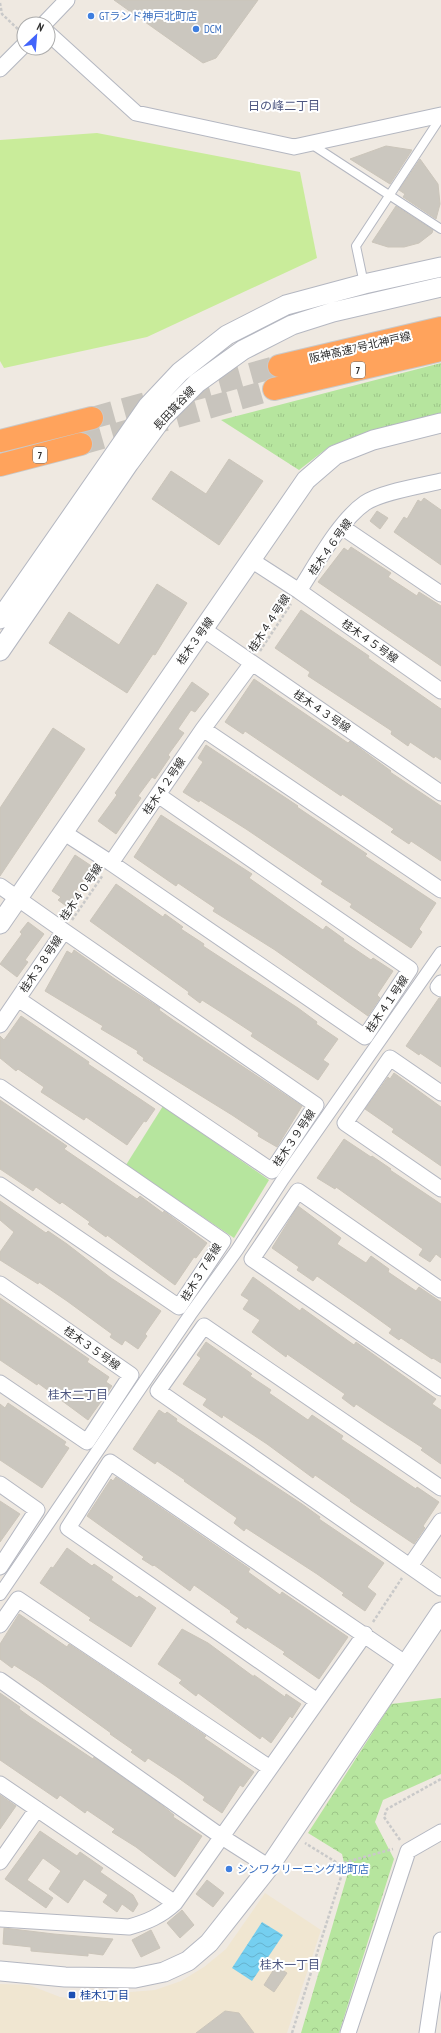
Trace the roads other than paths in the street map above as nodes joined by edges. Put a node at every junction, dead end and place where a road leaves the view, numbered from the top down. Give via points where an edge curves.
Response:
1 (67, 0) edge
2 (52, 16) edge
3 (56, 40) edge
4 (16, 53) edge
5 (0, 69) edge
6 (441, 116) edge
7 (311, 144) junction
8 (390, 195) junction
9 (441, 229) edge
10 (441, 267) edge
11 (364, 284) junction
12 (441, 287) edge
13 (441, 328) edge
14 (441, 350) edge
15 (279, 366) tunnel mouth
16 (274, 389) tunnel mouth
17 (92, 418) tunnel mouth
18 (441, 423) edge
19 (0, 441) edge
20 (81, 444) tunnel mouth
21 (0, 465) edge
22 (439, 484) edge
23 (342, 527) junction
24 (251, 560) junction
25 (299, 592) junction
26 (441, 594) edge
27 (0, 620) edge
28 (203, 629) junction
29 (0, 651) edge
30 (252, 664) junction
31 (441, 690) edge
32 (203, 729) junction
33 (441, 793) edge
34 (158, 795) junction
35 (63, 832) junction
36 (111, 863) junction
37 (0, 886) edge
38 (441, 890) edge
39 (18, 898) junction
40 (0, 924) edge
41 (64, 931) junction
42 (441, 953) edge
43 (441, 983) edge
44 (441, 989) edge
45 (18, 999) junction
46 (0, 1025) edge
47 (0, 1087) edge
48 (441, 1093) edge
49 (0, 1185) edge
50 (441, 1189) edge
51 (0, 1284) edge
52 (441, 1290) edge
53 (0, 1383) edge
54 (441, 1388) edge
55 (0, 1484) edge
56 (441, 1488) edge
57 (441, 1521) edge
58 (410, 1566) junction
59 (0, 1567) edge
60 (441, 1588) edge
61 (0, 1594) edge
62 (441, 1612) edge
63 (0, 1625) edge
64 (365, 1634) junction
65 (405, 1663) junction
66 (0, 1680) edge
67 (318, 1702) junction
68 (270, 1768) junction
69 (0, 1784) edge
70 (37, 1809) junction
71 (441, 1832) edge
72 (222, 1837) junction
73 (0, 1862) edge
74 (269, 1866) junction
75 (175, 1903) junction
76 (0, 1919) edge
77 (441, 1940) edge
78 (0, 1971) edge
79 (348, 2033) edge
80 (427, 2033) edge

1 - 2 street
3 - 7 street via 136,113 294,147
4 - 5 street
6 - 7 street
6 - 8 lane
7 - 8 lane
8 - 9 lane
8 - 11 lane via 356,246
10 - 11 street, 長田箕谷線
11 - 27 street, 長田箕谷線 via 286,305 227,335 180,372 148,406
12 - 29 street, 長田箕谷線 via 333,312 292,325 243,350 198,383 163,418 129,463
13 - 15 highway, 阪神高速7号北神戸線 / 7
14 - 16 highway, 阪神高速7号北神戸線 / 7
17 - 19 highway, 7
18 - 24 street, 桂木３号線 via 374,440 335,455 306,480
20 - 21 highway, 7
22 - 23 street, 桂木４６号線 via 383,496 365,503
23 - 25 street, 桂木４６号線
23 - 26 street
24 - 25 street
24 - 28 street, 桂木３号線
25 - 31 street, 桂木４５号線
28 - 30 street, 桂木４３号線
28 - 35 street, 桂木３号線
30 - 32 street, 桂木４２号線
30 - 33 street, 桂木４３号線
32 - 34 street, 桂木４２号線
32 - 38 street
34 - 36 street, 桂木４２号線
34 - 36 street, 桂木４１号線 via 410,969 365,1037
35 - 36 street
35 - 39 street, 桂木３号線
37 - 39 street, 桂木３８号線
39 - 40 street, 桂木３号線
39 - 41 street, 桂木３８号線
41 - 45 street, 桂木３８号線
41 - 45 street, 桂木３９号線 via 316,1105 272,1171
42 - 61 street via 283,1179
43 - 44 street via 438,987
45 - 46 street, 桂木３８号線
47 - 49 street, 桂木３７号線 via 223,1241 179,1308
48 - 50 street via 390,1058 345,1123
51 - 53 street, 桂木３５号線 via 131,1375 87,1442
52 - 54 street via 298,1191 252,1259
55 - 59 street via 37,1510
56 - 58 street via 204,1326 158,1391
57 - 58 street
58 - 60 street
62 - 65 street
63 - 68 street via 18,1599
64 - 65 street
64 - 67 street
64 - 67 street via 110,1462 68,1528
65 - 74 street
66 - 72 street
67 - 68 street
68 - 72 street
69 - 70 street
70 - 73 street
70 - 75 street
71 - 79 street via 408,1850
72 - 74 street
72 - 75 street
74 - 78 street via 209,1943 188,1961 164,1972 135,1978 65,1977
75 - 76 street via 164,1913 147,1922 129,1927
77 - 80 street

